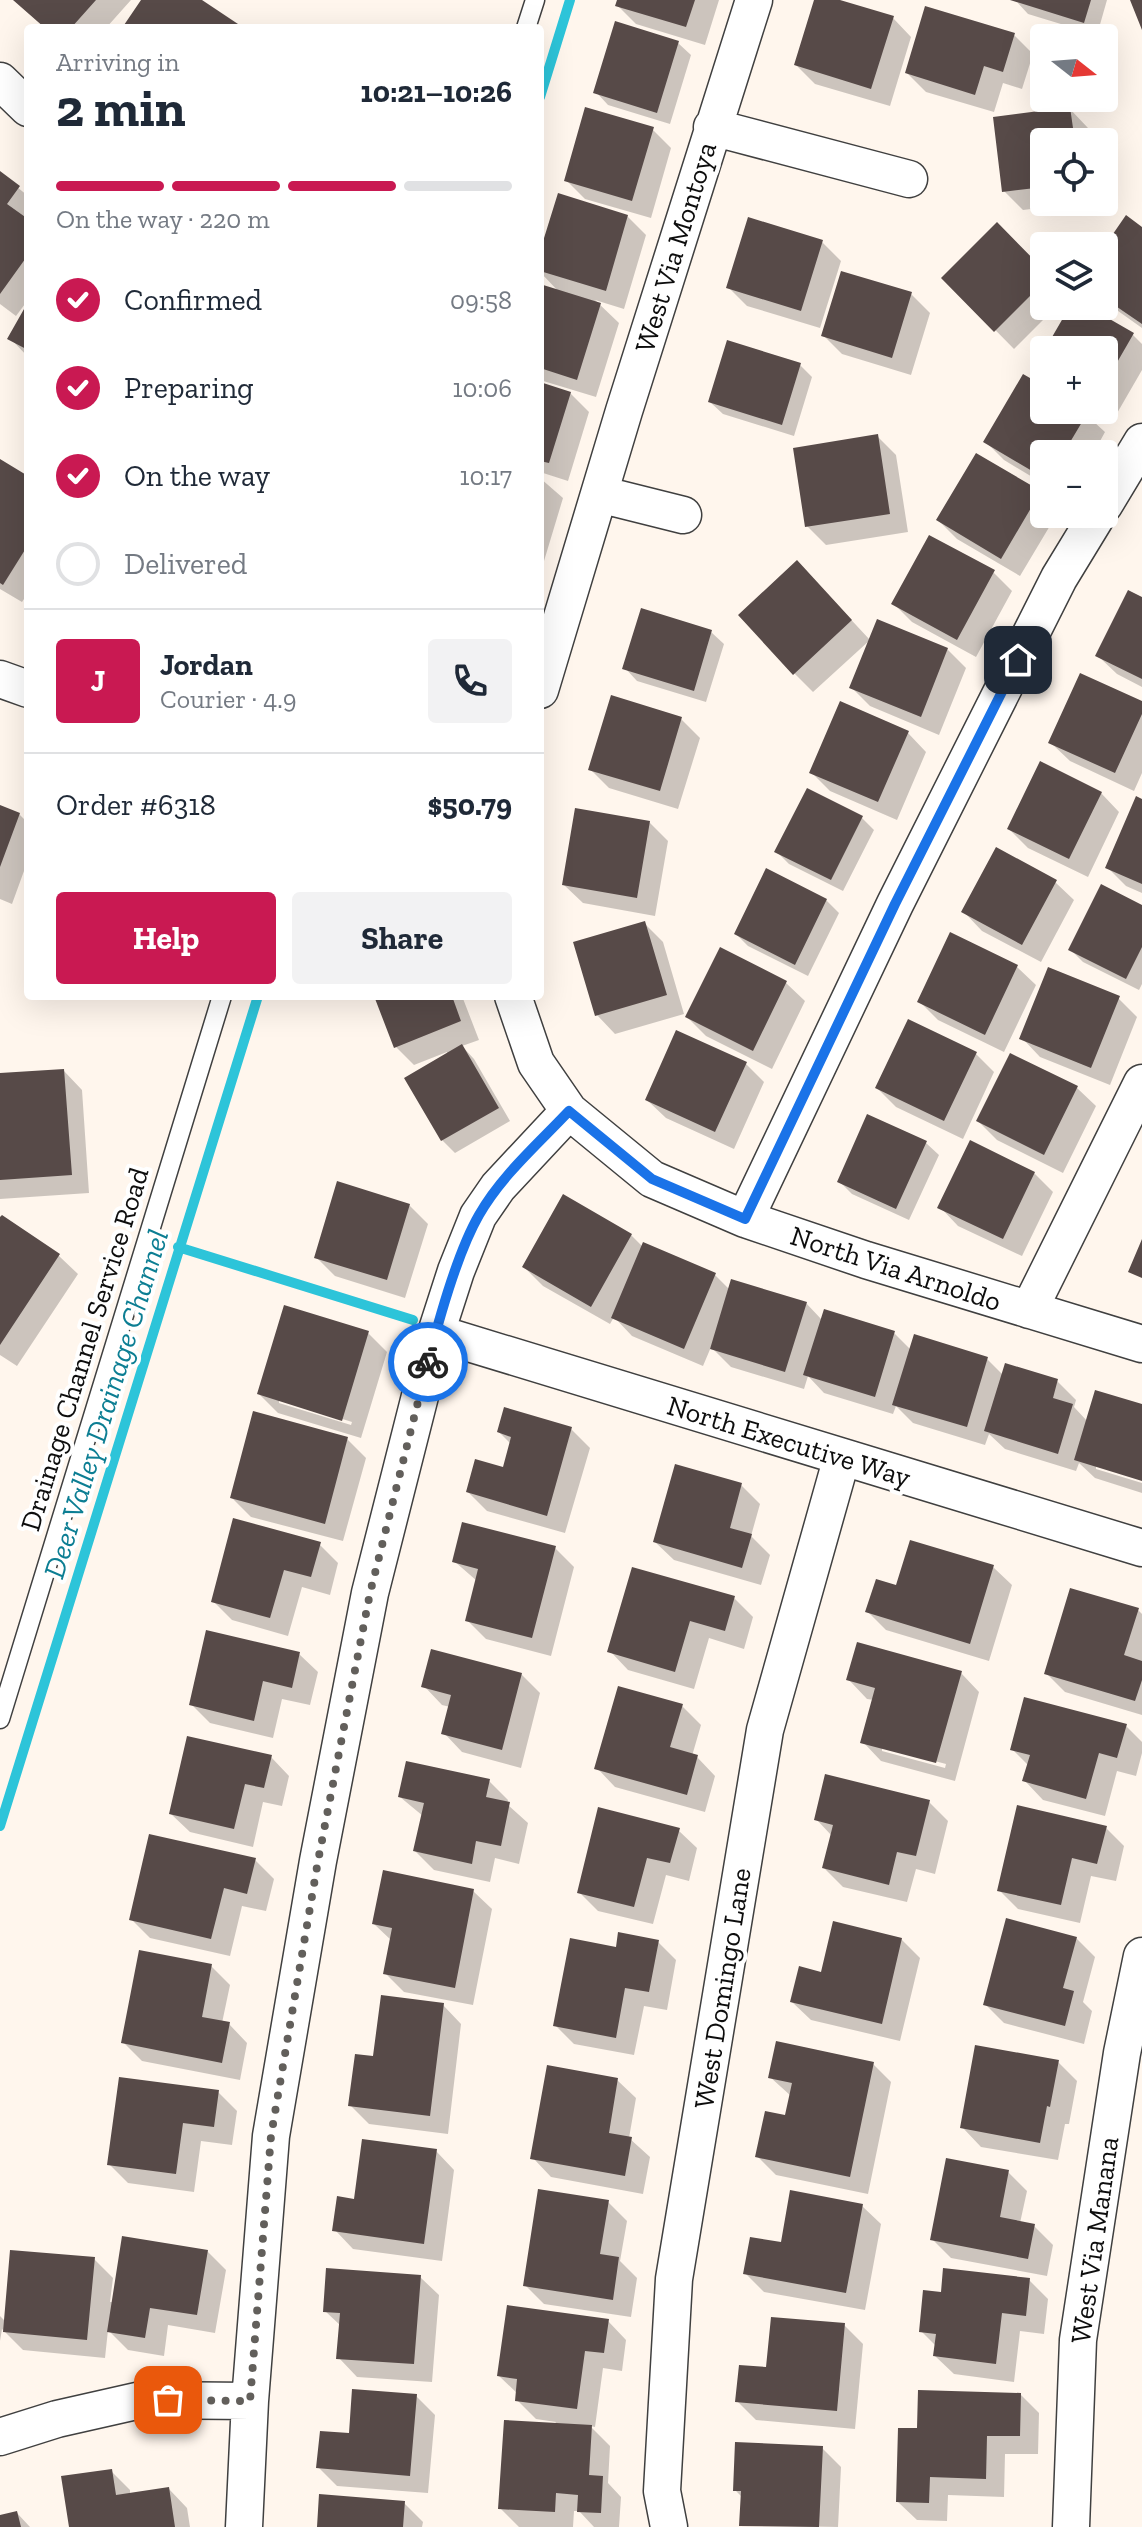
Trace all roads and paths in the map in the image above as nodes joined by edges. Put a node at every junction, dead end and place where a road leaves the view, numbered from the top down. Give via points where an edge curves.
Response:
1 (535, 0) edge
2 (754, 0) edge
3 (527, 24) edge
4 (0, 81) edge
5 (24, 104) edge
6 (712, 127) junction
7 (909, 179) dead end
8 (1142, 442) edge
9 (1118, 482) edge
10 (599, 494) junction
11 (683, 515) dead end
12 (1089, 528) edge
13 (544, 677) edge
14 (0, 679) edge
15 (24, 688) edge
16 (221, 1000) edge
17 (514, 1000) edge
18 (1142, 1083) edge
19 (569, 1111) junction
20 (745, 1219) junction
21 (1029, 1310) junction
22 (436, 1333) junction
23 (1142, 1344) edge
24 (842, 1457) junction
25 (1142, 1548) edge
26 (0, 1719) edge
27 (1142, 1956) edge
28 (250, 2401) junction
29 (0, 2437) edge
30 (244, 2527) edge
31 (669, 2527) edge
32 (1071, 2527) edge

1 - 3 lane
2 - 6 street, West Via Montoya
4 - 5 street
6 - 7 street
6 - 10 street, West Via Montoya
8 - 9 street
10 - 11 street
10 - 13 street, West Via Montoya
12 - 20 street via 1059,578 895,904
14 - 15 street
16 - 26 lane, Drainage Channel Service Road
17 - 19 street, North Via Arnoldo via 536,1063
18 - 21 street
19 - 20 street, North Via Arnoldo via 652,1179
19 - 22 street via 478,1216
20 - 21 street, North Via Arnoldo
21 - 23 street, North Via Arnoldo
22 - 24 street, North Executive Way
22 - 28 street via 370,1593 318,1861 271,2136
24 - 25 street, North Executive Way
24 - 31 street, West Domingo Lane via 765,1730 674,2279 662,2491
27 - 32 street, West Via Manana via 1078,2340
28 - 29 street via 141,2400
28 - 30 street

